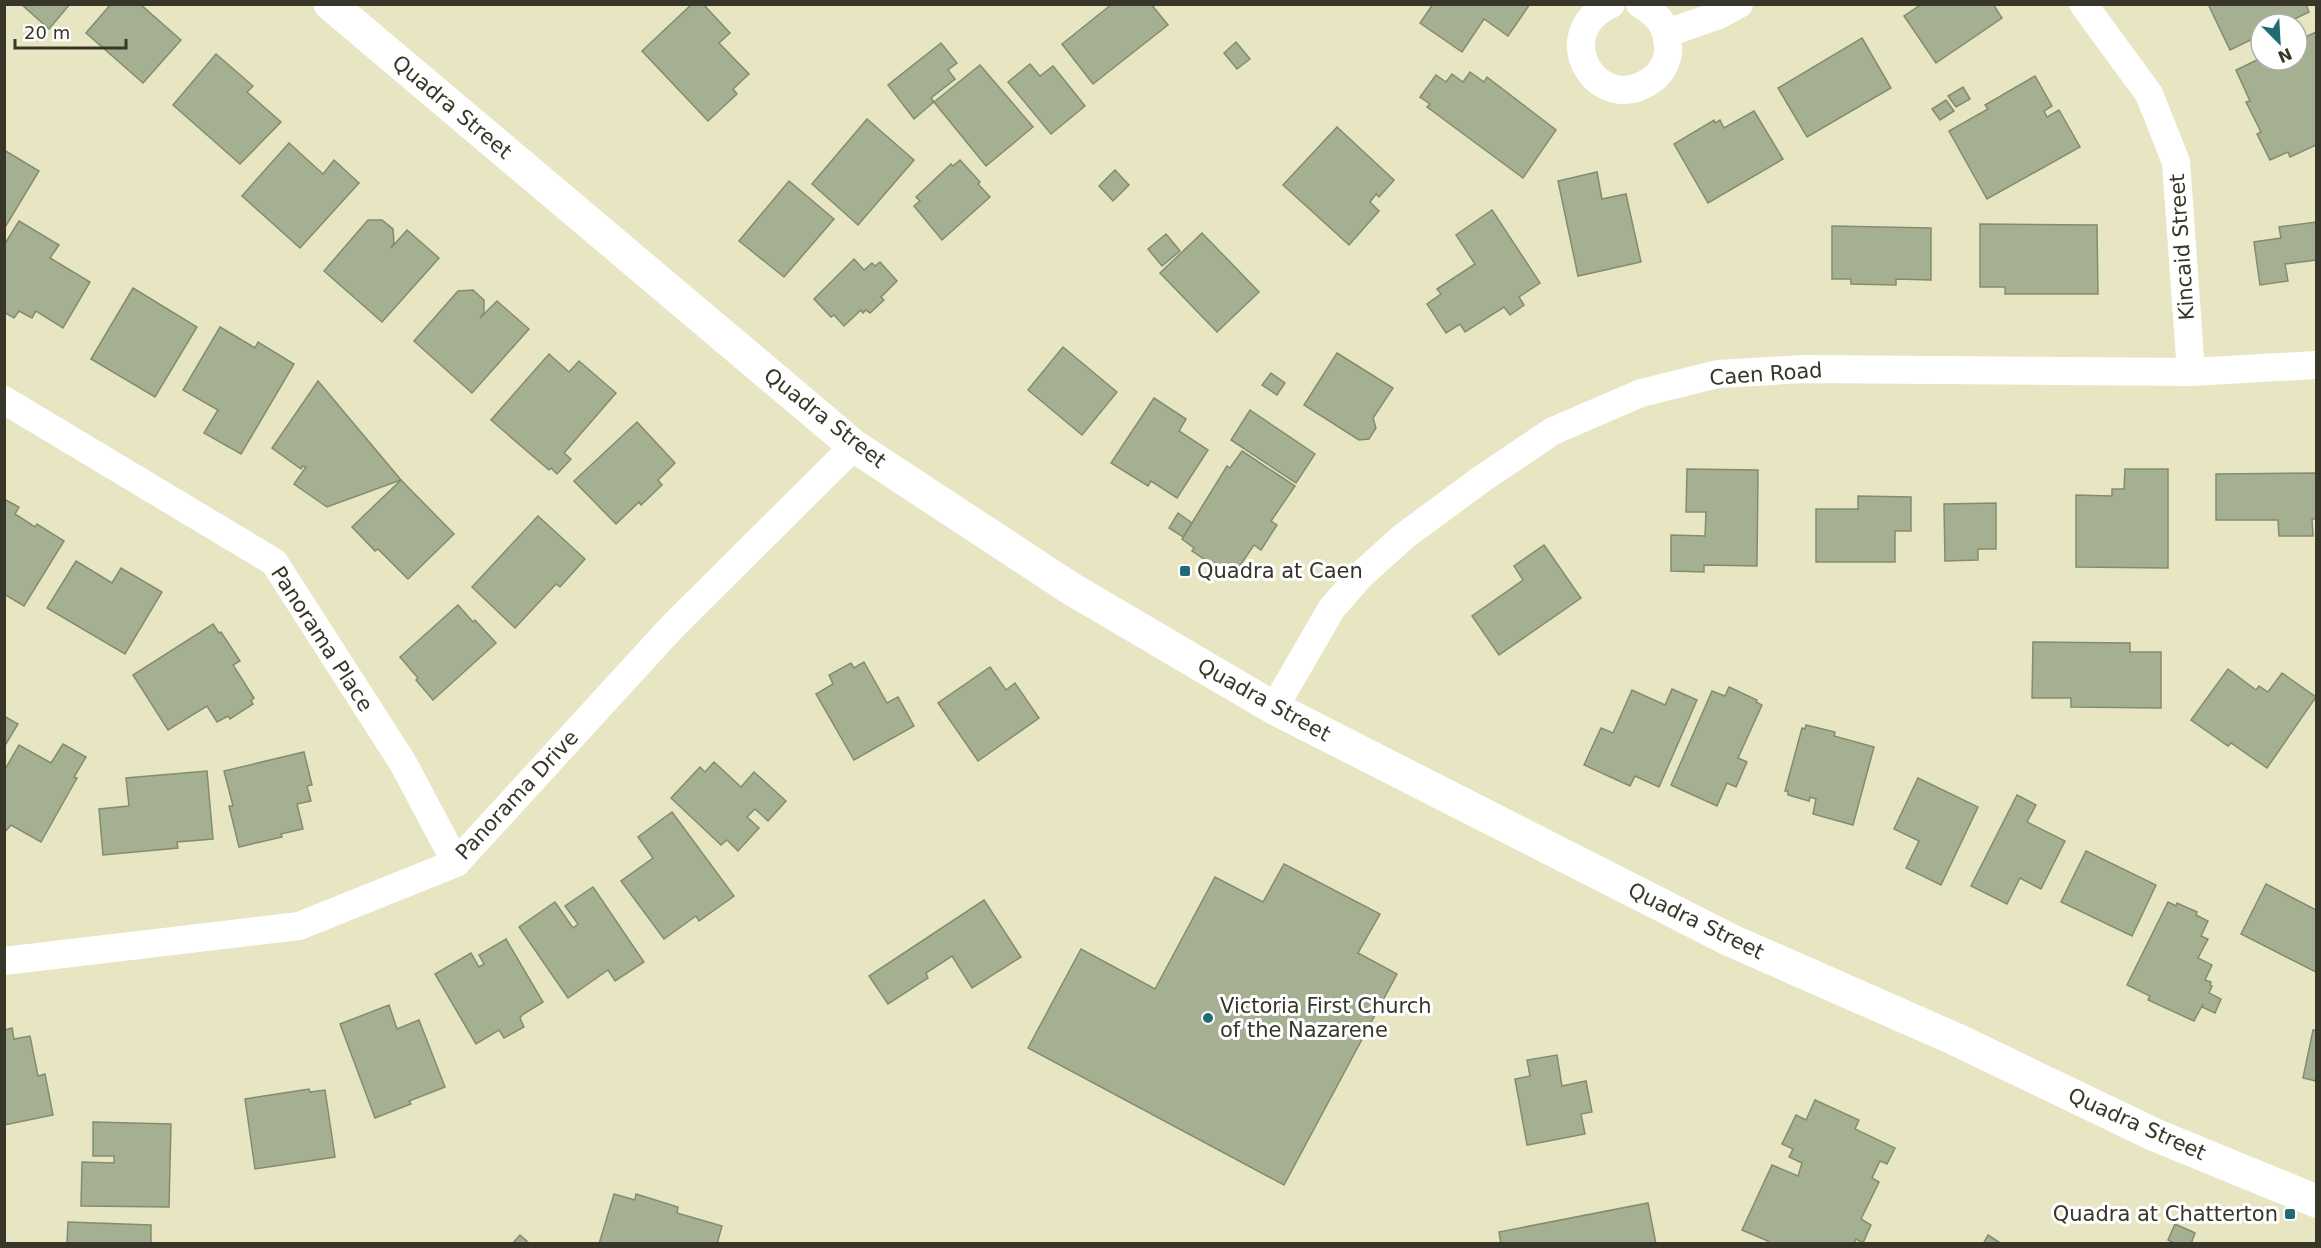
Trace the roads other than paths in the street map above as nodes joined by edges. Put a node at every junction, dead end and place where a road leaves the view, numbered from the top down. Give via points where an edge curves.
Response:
1 (330, 4) edge
2 (1611, 4) edge
3 (1640, 4) edge
4 (1739, 4) edge
5 (2083, 4) edge
6 (1667, 33) junction
7 (2316, 365) edge
8 (2191, 372) junction
9 (4, 400) edge
10 (854, 446) junction
11 (1274, 708) junction
12 (456, 863) junction
13 (4, 961) edge
14 (2316, 1201) edge

1 - 10 main road, Quadra Street
2 - 6 street via 1597,11 1584,27 1580,49 1586,69 1601,84 1622,91 1643,87 1660,74 1669,54
3 - 6 street via 1656,14
4 - 6 street
5 - 8 street, Kincaid Street via 2149,94 2176,162
7 - 8 street, Caen Road
8 - 11 street, Caen Road via 1804,369 1718,374 1641,393 1553,432 1403,537 1332,608
9 - 12 street, Panorama Place via 274,562 403,763
10 - 11 main road, Quadra Street via 1070,588
10 - 12 street, Panorama Drive via 672,627
11 - 14 main road, Quadra Street via 1730,940 1955,1039 2156,1135
12 - 13 street, Panorama Drive via 299,926

